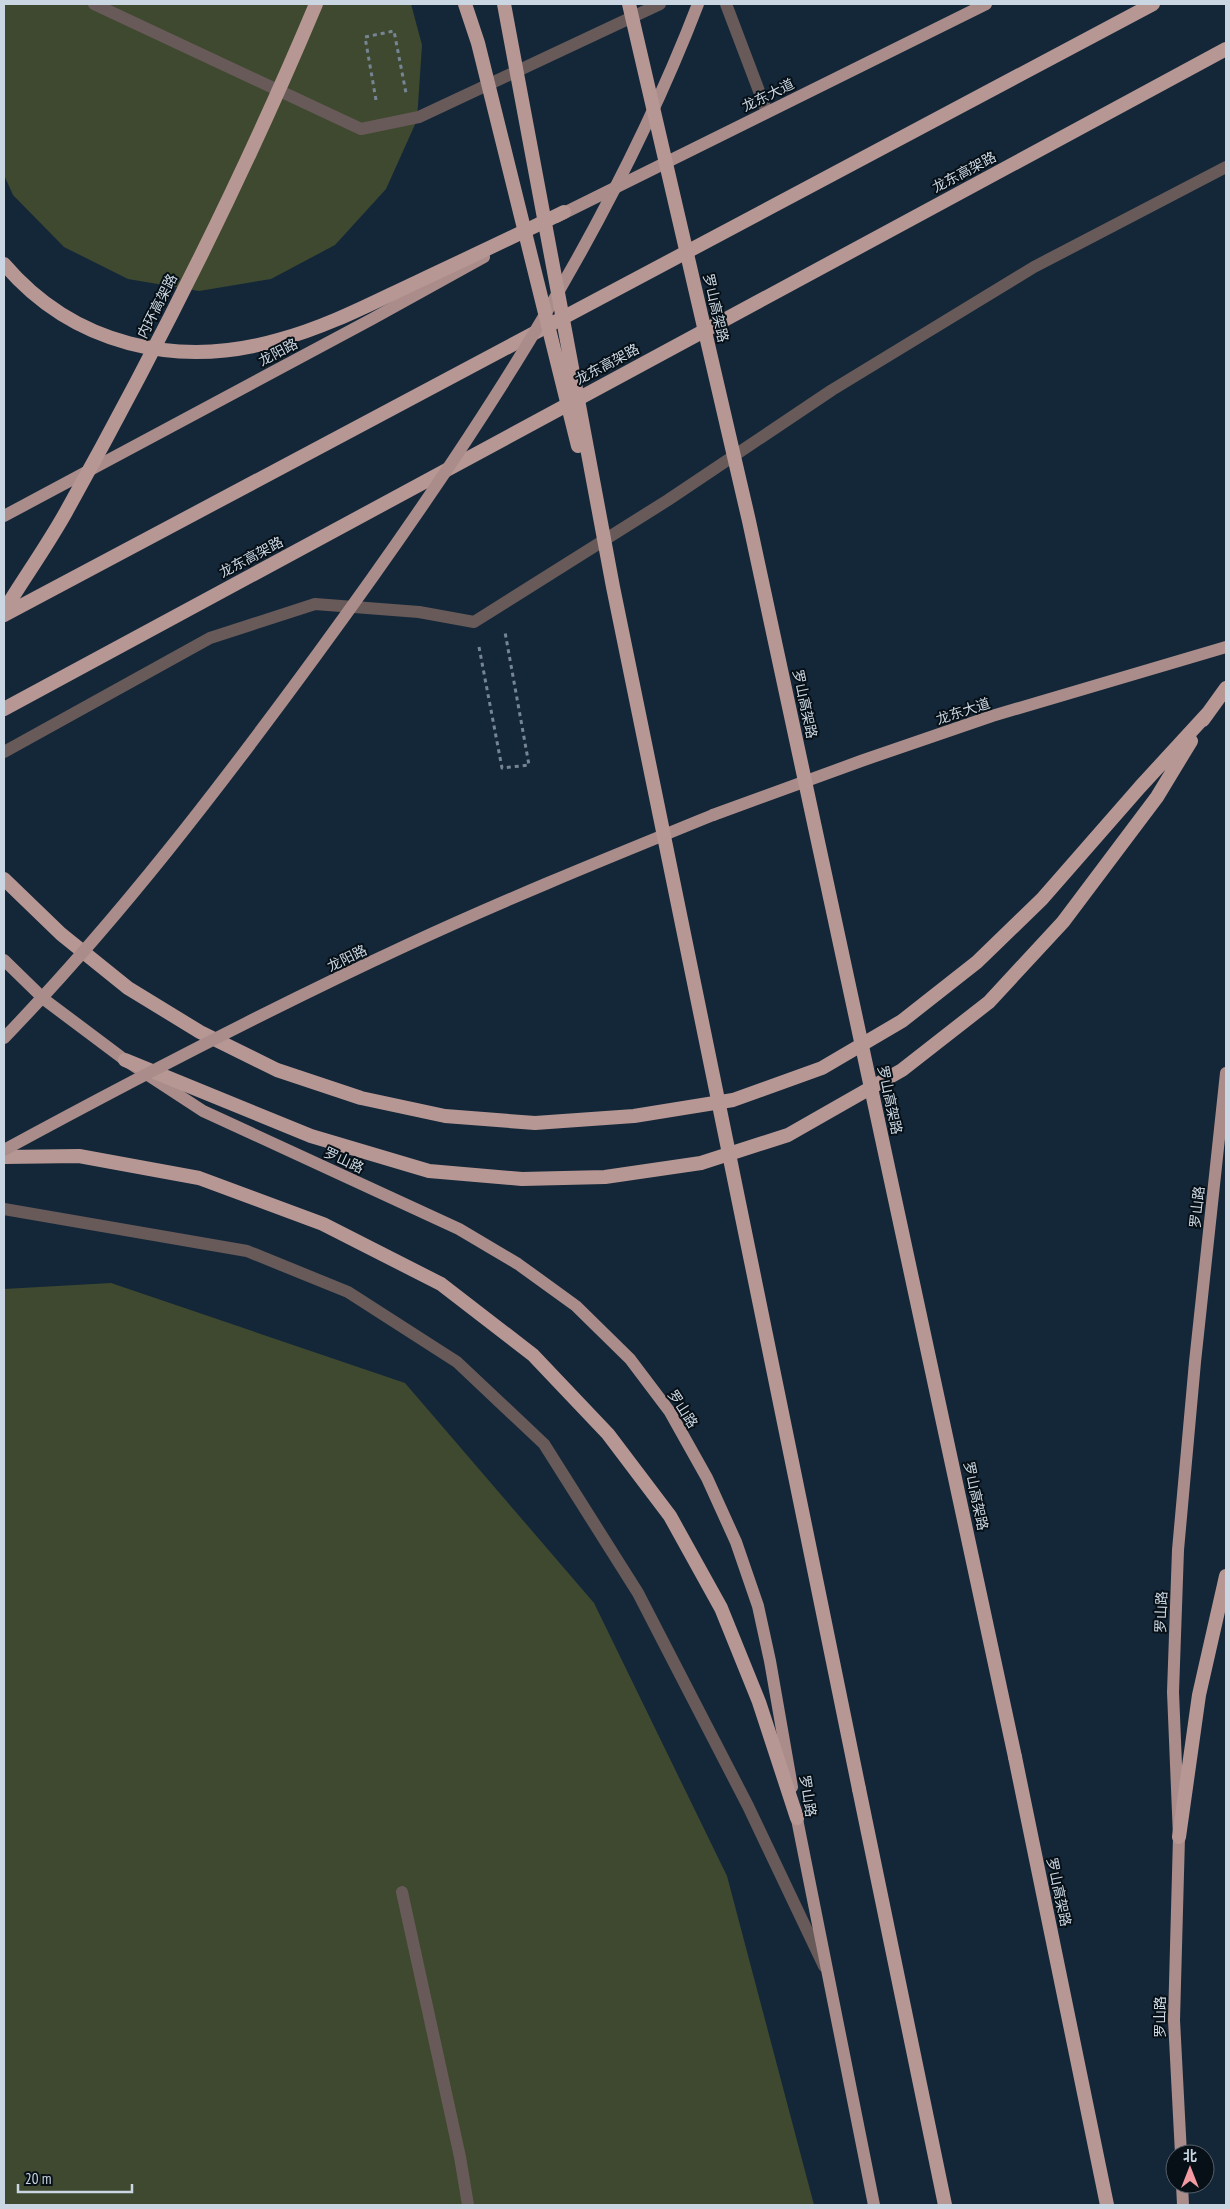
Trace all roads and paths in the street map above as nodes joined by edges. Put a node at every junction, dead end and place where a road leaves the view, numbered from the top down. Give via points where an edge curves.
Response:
1 (94, 4) edge
2 (316, 4) edge
3 (465, 4) edge
4 (504, 4) edge
5 (629, 4) edge
6 (660, 4) edge
7 (698, 4) edge
8 (726, 4) edge
9 (986, 4) edge
10 (1153, 4) edge
11 (1226, 49) edge
12 (407, 98) dead end
13 (767, 112) junction
14 (380, 125) junction
15 (1226, 167) edge
16 (564, 212) junction
17 (4, 264) edge
18 (4, 516) edge
19 (613, 587) junction
20 (4, 613) edge
21 (474, 622) junction
22 (504, 628) dead end
23 (1226, 647) edge
24 (1226, 688) edge
25 (4, 708) edge
26 (1208, 713) junction
27 (4, 752) edge
28 (713, 815) joint
29 (4, 879) edge
30 (4, 960) edge
31 (4, 1038) edge
32 (125, 1060) junction
33 (1226, 1073) edge
34 (4, 1150) edge
35 (4, 1157) edge
36 (4, 1209) edge
37 (1226, 1576) edge
38 (797, 1818) junction
39 (1179, 1837) junction
40 (402, 1892) dead end
41 (827, 1972) junction
42 (1180, 2144) edge
43 (468, 2205) edge
44 (874, 2205) edge
45 (945, 2205) edge
46 (1107, 2205) edge

1 - 14 lane via 361,129
2 - 20 highway, 内环高架路, bridge via 236,186 173,313 65,513
3 - 19 highway, bridge via 478,43
4 - 19 highway, bridge
5 - 46 highway, 罗山高架路, bridge via 751,530 1015,1757
6 - 14 lane via 419,117
7 - 31 main road, bridge via 635,149 583,251 490,402 383,563 254,740 155,867 46,995
8 - 13 lane
9 - 13 main road, 龙东大道
10 - 20 highway
11 - 25 highway, 龙东高架路
12 - 14 path via 394,32 365,37
13 - 16 main road, 龙东大道
15 - 21 lane via 1034,267 832,390 668,500
16 - 17 highway via 334,321 278,340 222,352 166,351 101,336 58,313 20,282
16 - 18 main road, 龙阳路
19 - 45 highway, bridge
21 - 22 path via 502,768 529,765
21 - 27 lane via 419,612 315,604 210,638
23 - 28 main road, 龙东大道 via 992,716
24 - 26 highway
26 - 29 highway, bridge via 1042,899 977,962 902,1021 822,1068 733,1100 634,1116 535,1123 445,1116 361,1098 277,1070 200,1032 128,988 61,934
26 - 32 highway via 1157,797 1063,922 988,1002 902,1070 788,1135 701,1163 605,1177 522,1180 429,1171 311,1136
28 - 34 main road, 龙阳路, bridge via 405,946 116,1089
30 - 32 main road, 罗山路 via 45,1000
32 - 38 main road, 罗山路 via 204,1111 459,1229 518,1264 576,1306 630,1359 670,1412 707,1478 736,1542 758,1606
33 - 39 main road, 罗山路 via 1178,1550 1173,1692
35 - 38 highway via 79,1156 199,1178 323,1224 441,1284 533,1355 608,1434 670,1516 721,1608 759,1702
36 - 41 lane via 247,1251 348,1292 457,1362 544,1444 638,1593 748,1806
37 - 39 highway via 1199,1695
38 - 41 main road, 罗山路
39 - 42 main road, 罗山路 via 1174,2020
40 - 43 lane
41 - 44 main road, 罗山路

